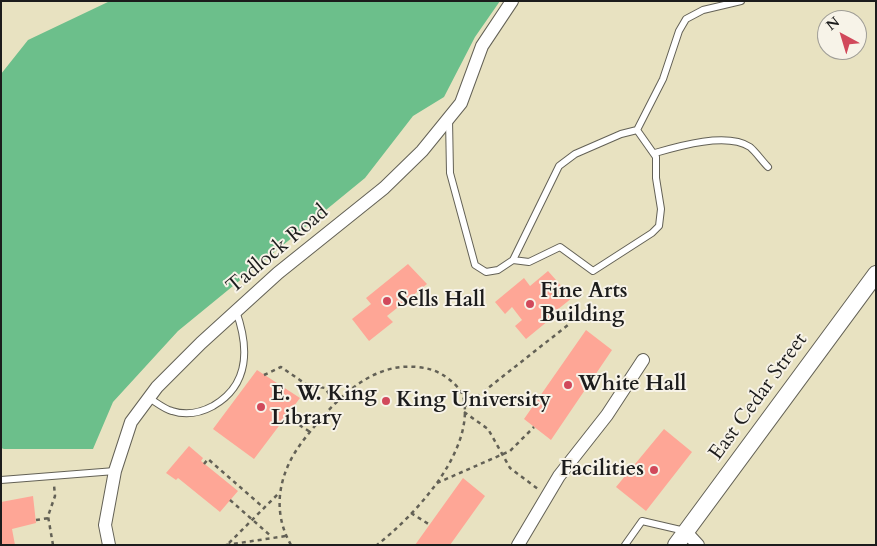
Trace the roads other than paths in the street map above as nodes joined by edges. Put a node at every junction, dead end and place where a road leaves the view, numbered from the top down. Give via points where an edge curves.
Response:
1 (512, 1) edge
2 (741, 1) edge
3 (449, 118) junction
4 (636, 130) junction
5 (655, 153) junction
6 (768, 167) dead end
7 (513, 260) junction
8 (876, 274) edge
9 (236, 311) junction
10 (643, 360) dead end
11 (149, 398) junction
12 (115, 471) junction
13 (1, 480) edge
14 (681, 538) edge
15 (109, 545) edge
16 (518, 545) edge
17 (625, 545) edge
18 (698, 545) edge

1 - 3 street, Tadlock Road via 482,46 461,103
2 - 4 lane via 703,10 686,19 663,79
3 - 7 lane via 450,173 475,265 486,272 498,270
3 - 9 street, Tadlock Road via 422,151 384,188
4 - 5 lane
4 - 7 lane via 575,154 559,166
5 - 6 lane via 718,140 736,142 750,147
5 - 7 lane via 661,209 659,226 652,233 593,271 560,247 530,262
8 - 14 street, East Cedar Street
9 - 11 street, Tadlock Road
9 - 11 lane via 243,330 244,368 237,385 225,399 192,414 172,411
10 - 16 street via 607,415 559,476
11 - 12 street, Tadlock Road via 131,422
12 - 13 lane
12 - 15 street, Tadlock Road via 105,524
14 - 17 lane via 642,521
14 - 18 street

